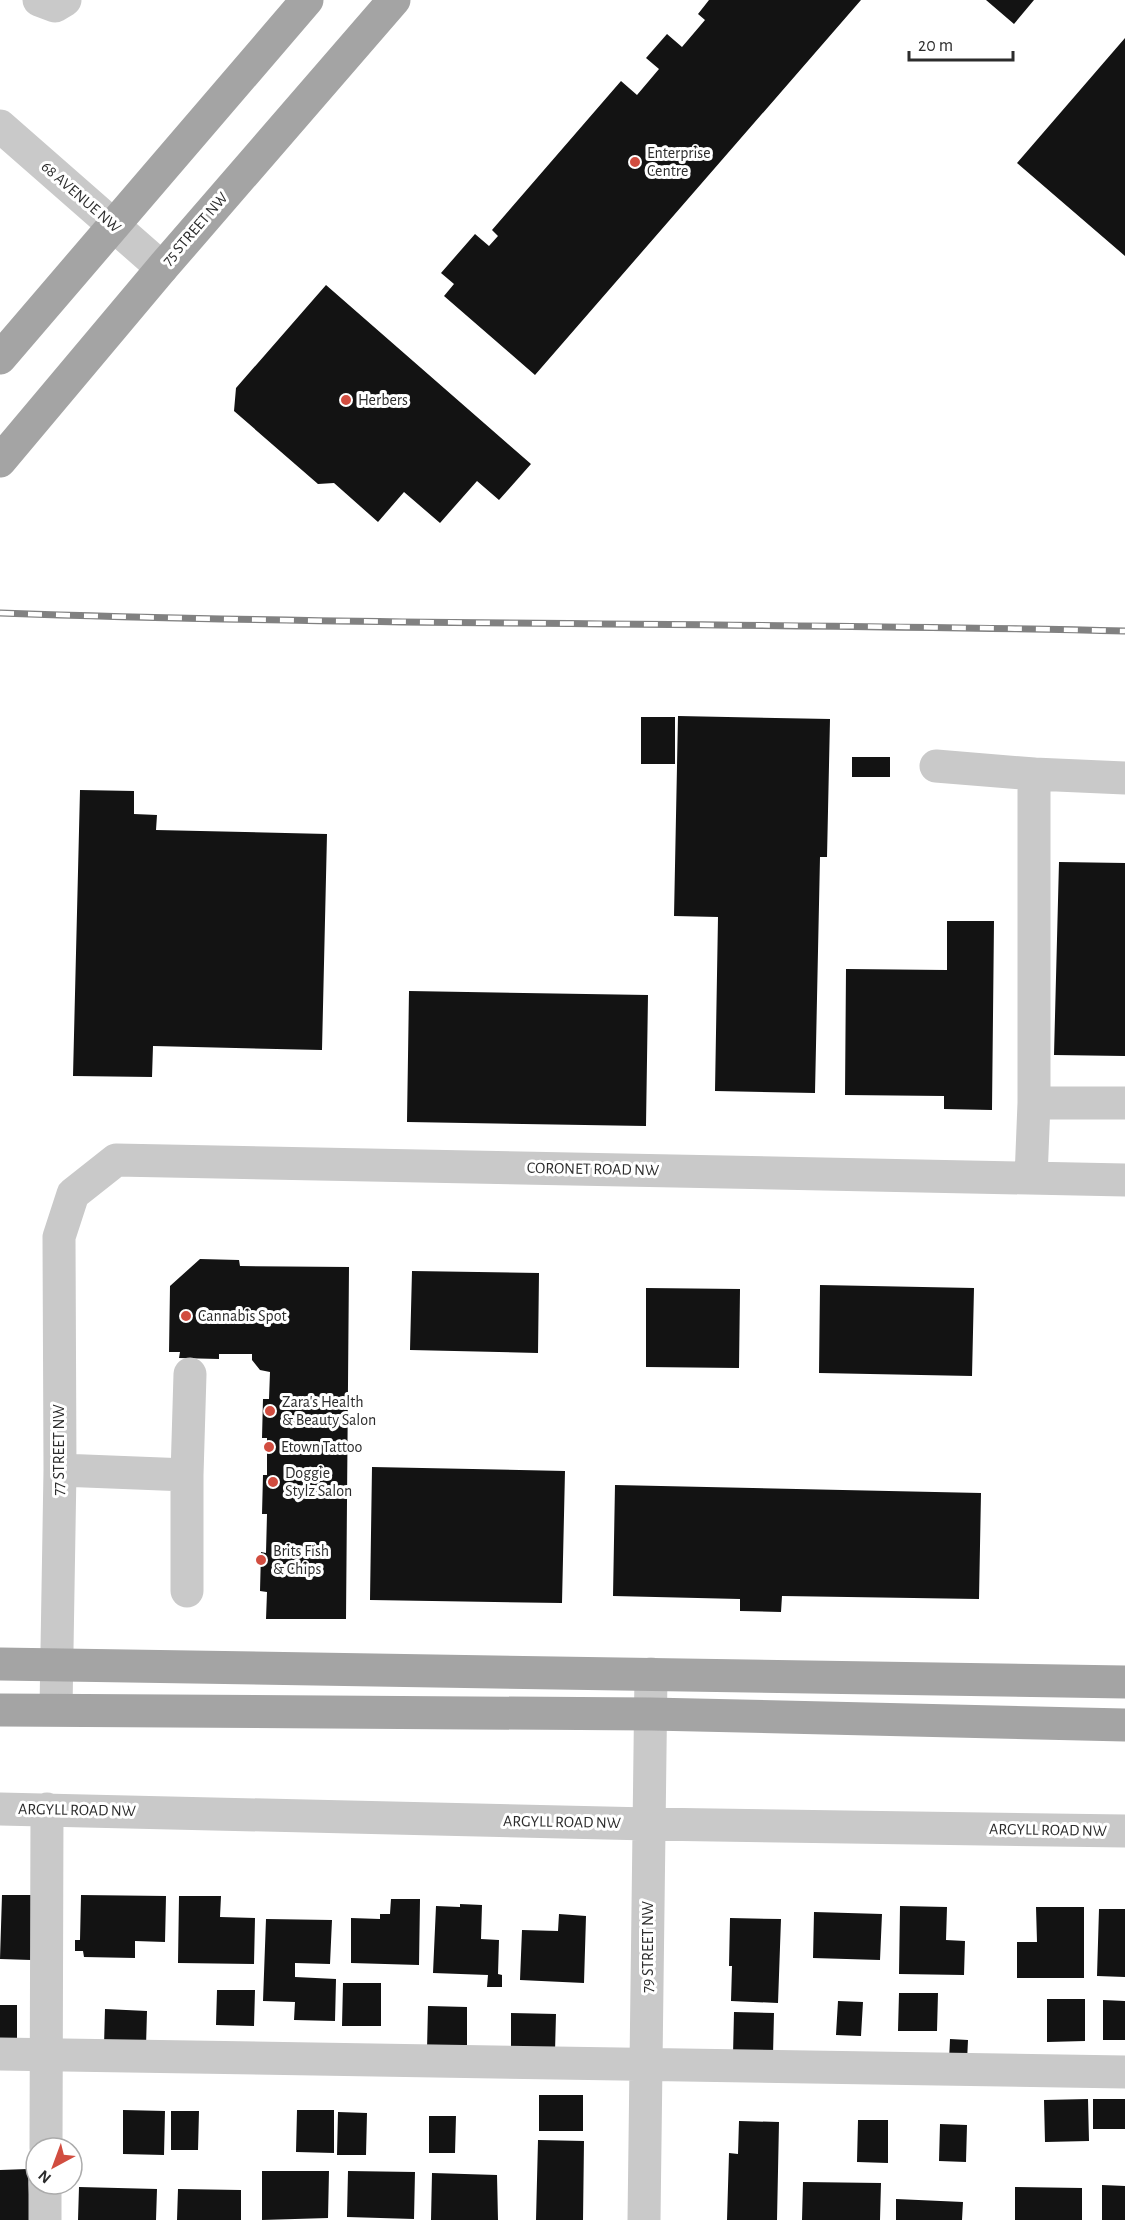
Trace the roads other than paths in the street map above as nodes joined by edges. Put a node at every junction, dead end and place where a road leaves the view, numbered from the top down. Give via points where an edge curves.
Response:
1 (39, 0) edge
2 (65, 0) edge
3 (307, 0) edge
4 (394, 0) edge
5 (0, 126) edge
6 (113, 224) junction
7 (162, 268) junction
8 (0, 358) edge
9 (0, 461) edge
10 (936, 766) dead end
11 (1034, 774) junction
12 (1125, 778) edge
13 (1034, 1102) junction
14 (1125, 1103) edge
15 (1031, 1178) junction
16 (1125, 1180) edge
17 (74, 1194) joint
18 (190, 1374) dead end
19 (60, 1470) junction
20 (187, 1475) junction
21 (187, 1591) dead end
22 (0, 1664) edge
23 (57, 1665) junction
24 (651, 1674) junction
25 (1125, 1682) edge
26 (56, 1709) junction
27 (0, 1710) edge
28 (651, 1714) junction
29 (1125, 1725) edge
30 (0, 1809) edge
31 (47, 1809) junction
32 (649, 1824) junction
33 (1125, 1832) edge
34 (0, 2054) edge
35 (47, 2055) junction
36 (647, 2063) junction
37 (1125, 2072) edge
38 (46, 2136) edge
39 (45, 2196) edge
40 (45, 2220) edge
41 (644, 2220) edge

1 - 2 street via 55,6
3 - 6 main road
4 - 7 main road, 75 STREET NW
5 - 6 street, 68 AVENUE NW
6 - 7 street, 68 AVENUE NW
6 - 8 main road
7 - 9 main road, 75 STREET NW
10 - 11 street
11 - 12 street
11 - 13 street
13 - 14 street
13 - 15 street
15 - 16 street, CORONET ROAD NW
15 - 17 street, CORONET ROAD NW via 116,1160
17 - 19 street, 77 STREET NW via 58,1237
18 - 20 street
19 - 20 street
19 - 23 street, 77 STREET NW
20 - 21 street
22 - 23 main road
23 - 24 main road
23 - 26 street, 77 STREET NW
24 - 25 main road
24 - 28 street, 79 STREET NW
26 - 27 main road
26 - 28 main road
28 - 29 main road
28 - 32 street, 79 STREET NW
30 - 31 street, ARGYLL ROAD NW
31 - 32 street, ARGYLL ROAD NW
31 - 35 street
32 - 33 street, ARGYLL ROAD NW
32 - 36 street, 79 STREET NW
34 - 35 street
35 - 36 street
35 - 38 street
36 - 37 street
36 - 41 street, 79 STREET NW
39 - 40 street

